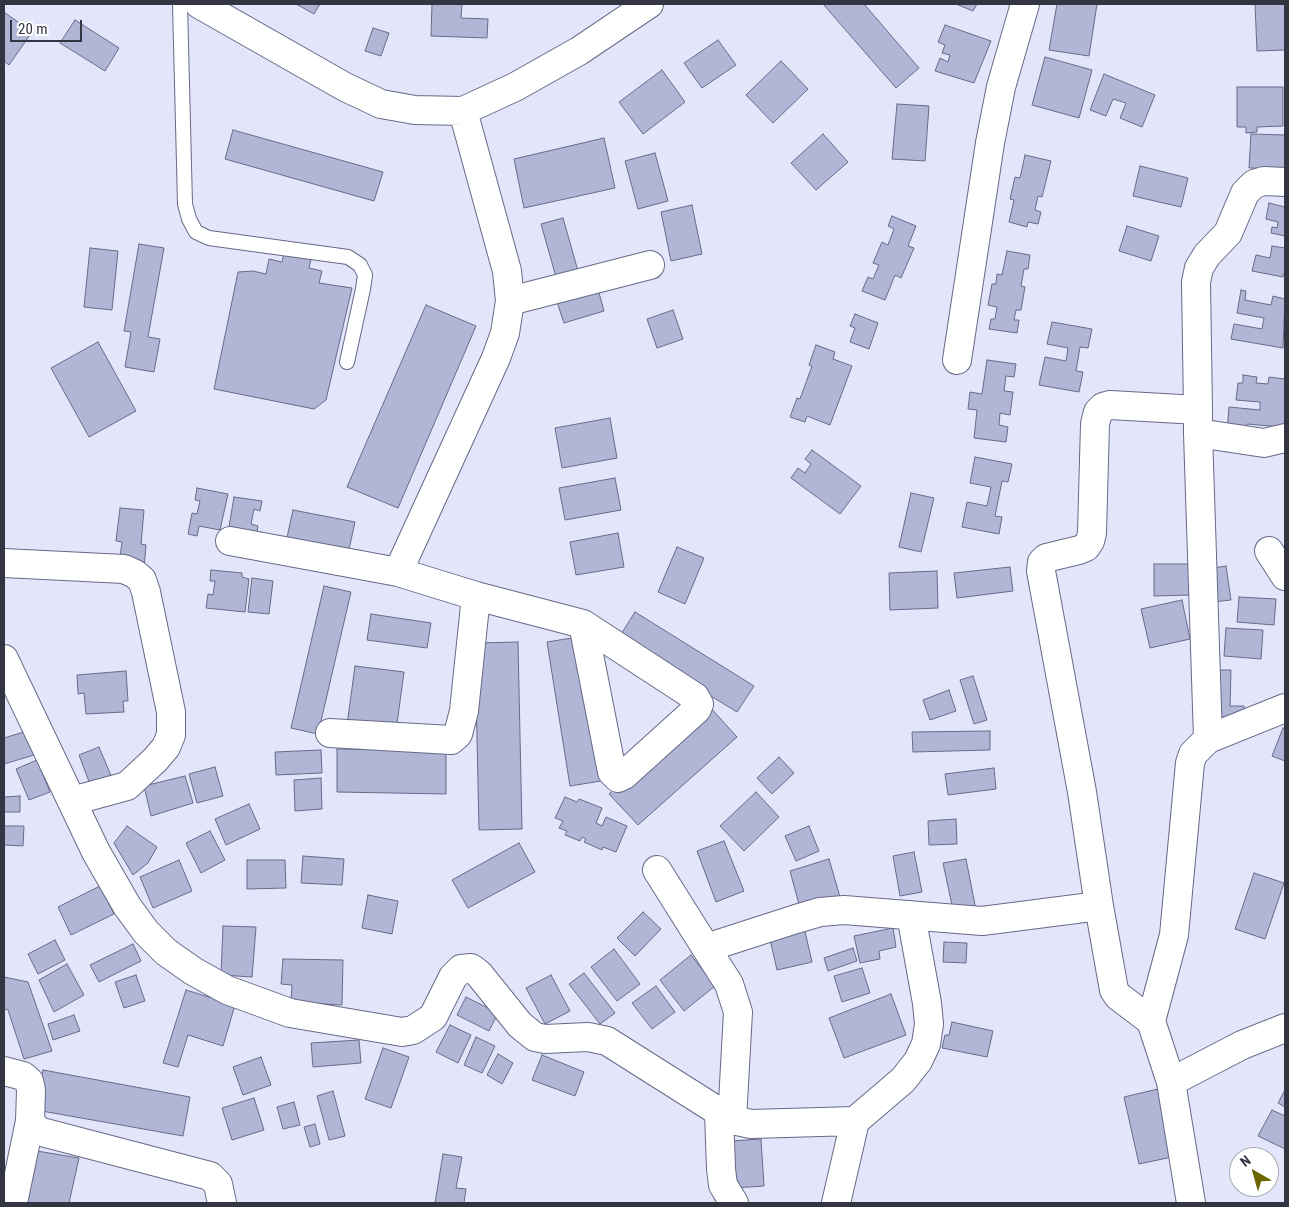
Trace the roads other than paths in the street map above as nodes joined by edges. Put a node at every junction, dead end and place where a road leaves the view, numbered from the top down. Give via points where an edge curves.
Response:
1 (180, 4) edge
2 (199, 4) edge
3 (649, 4) edge
4 (1024, 4) edge
5 (463, 111) junction
6 (1285, 182) edge
7 (650, 265) dead end
8 (510, 301) junction
9 (957, 360) dead end
10 (347, 362) dead end
11 (1198, 421) junction
12 (1285, 438) edge
13 (230, 542) dead end
14 (1270, 551) dead end
15 (4, 563) edge
16 (398, 572) junction
17 (1285, 576) edge
18 (476, 596) junction
19 (583, 624) junction
20 (4, 659) edge
21 (1285, 708) edge
22 (330, 733) dead end
23 (1208, 739) junction
24 (72, 802) junction
25 (657, 870) dead end
26 (1099, 906) junction
27 (911, 916) junction
28 (706, 948) junction
29 (1151, 1020) junction
30 (1285, 1028) edge
31 (4, 1071) edge
32 (1171, 1082) junction
33 (725, 1117) junction
34 (30, 1121) junction
35 (855, 1121) junction
36 (13, 1203) edge
37 (222, 1203) edge
38 (734, 1203) edge
39 (836, 1203) edge
40 (1191, 1203) edge

1 - 10 lane via 185,204 189,219 196,232 209,238 348,257 360,265 365,275
2 - 5 street via 381,104 415,110
3 - 5 street via 579,51 515,87
4 - 9 street via 1001,87 990,143
5 - 8 street via 507,271
6 - 11 street via 1254,184 1245,193 1228,233 1199,268 1196,282
7 - 8 street
8 - 16 street via 505,333 496,358
11 - 12 street via 1264,443
11 - 23 street
11 - 26 street via 1110,405 1103,407 1095,424 1090,541 1086,547 1042,562
13 - 16 street
14 - 17 street
15 - 24 street via 124,569 142,580 146,592 171,712 171,735 155,760 127,786
16 - 18 street
18 - 19 street
18 - 22 street via 464,711 458,734 451,740 437,740
19 - 19 street via 699,700 697,709 618,778 612,772
20 - 24 street
21 - 23 street
23 - 29 street via 1199,746 1190,763 1174,935
24 - 33 street via 96,852 146,932 193,972 227,990 290,1013 402,1032 413,1030 433,1017 453,977 461,969 471,968 527,1032 545,1040 588,1037 607,1041
25 - 28 street
26 - 27 street via 982,921
26 - 29 street via 1114,990
27 - 28 street via 867,910 820,912
27 - 35 street via 927,1004 926,1044 903,1080
28 - 33 street via 729,984 738,1012
29 - 32 street
30 - 32 street via 1242,1045
31 - 34 street via 23,1076 28,1081 31,1090
32 - 40 street
33 - 35 street via 751,1124
33 - 38 street via 722,1177
34 - 36 street
34 - 37 street via 38,1131 210,1176 218,1184
35 - 39 street

